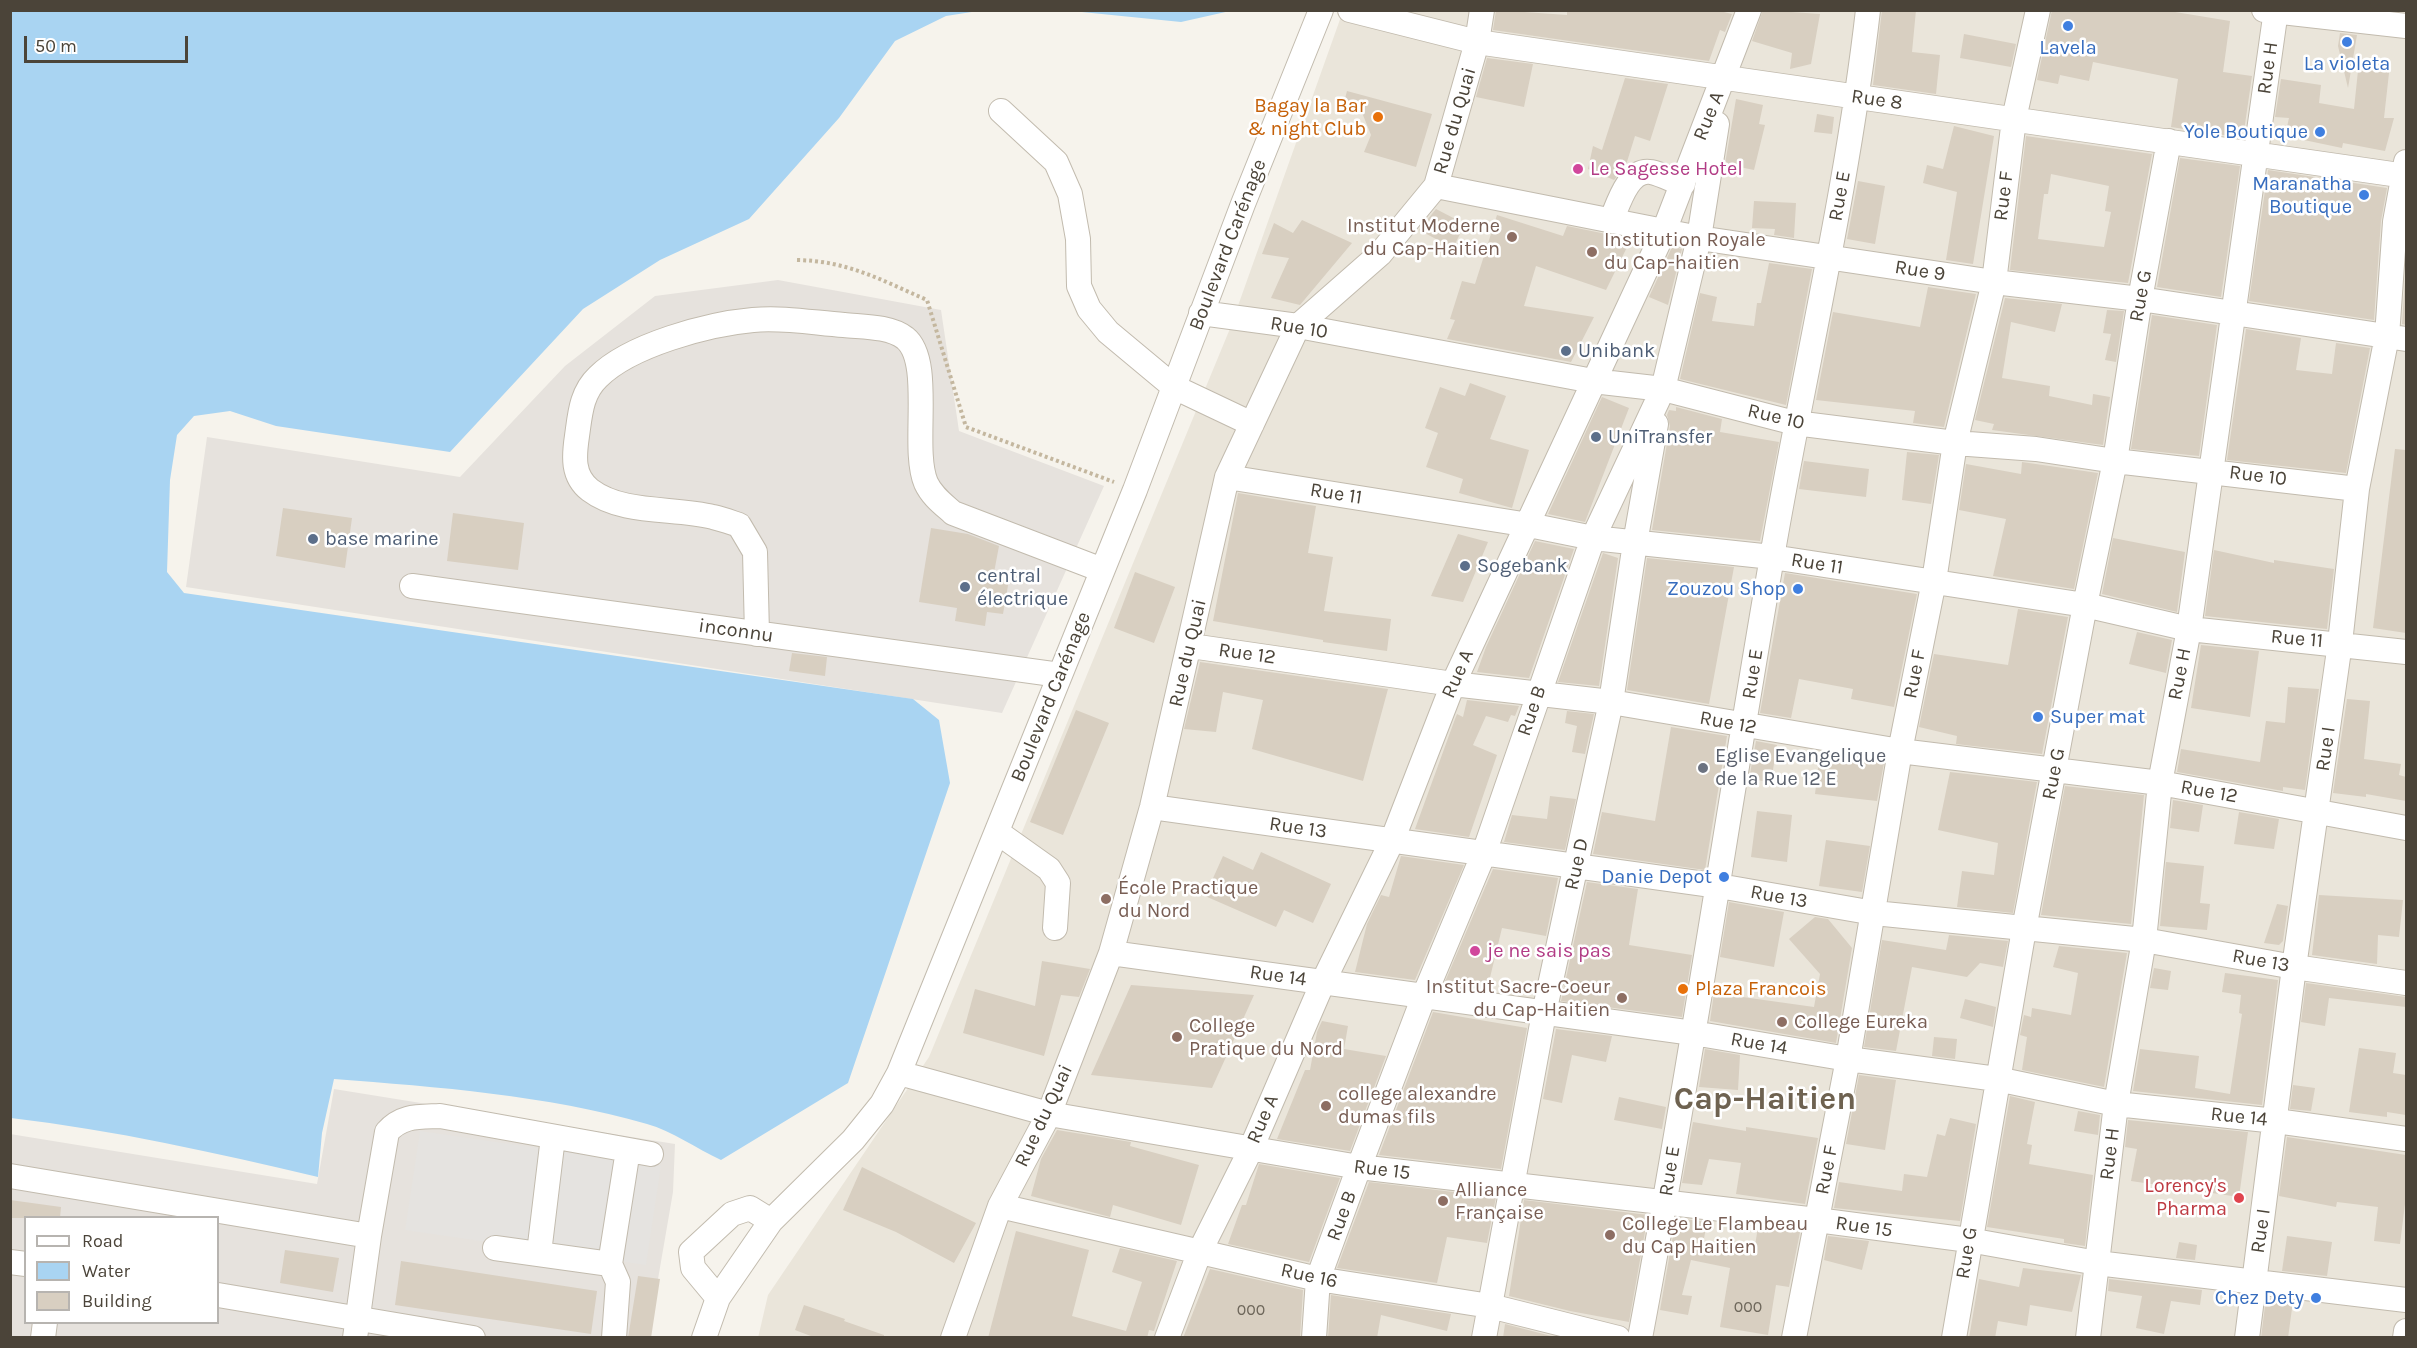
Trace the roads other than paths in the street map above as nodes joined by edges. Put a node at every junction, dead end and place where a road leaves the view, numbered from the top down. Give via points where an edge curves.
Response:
1 (1321, 10) edge
2 (1350, 10) edge
3 (1482, 10) edge
4 (1749, 10) edge
5 (1868, 10) edge
6 (2038, 10) edge
7 (2272, 11) edge
8 (2406, 26) edge
9 (1477, 42) junction
10 (1725, 77) junction
11 (1858, 98) junction
12 (1001, 111) dead end
13 (2014, 119) junction
14 (2169, 141) junction
15 (2256, 154) junction
16 (2406, 171) edge
17 (1683, 184) junction
18 (1436, 186) junction
19 (1611, 220) junction
20 (1664, 231) junction
21 (1699, 238) junction
22 (1829, 256) junction
23 (1994, 282) junction
24 (2140, 299) junction
25 (2233, 312) junction
26 (1201, 313) junction
27 (1298, 327) junction
28 (2397, 337) edge
29 (1593, 381) junction
30 (1174, 387) junction
31 (1663, 389) junction
32 (1796, 423) junction
33 (1252, 424) junction
34 (1955, 443) junction
35 (2115, 461) junction
36 (2210, 470) junction
37 (1227, 477) junction
38 (2357, 489) junction
39 (1529, 525) junction
40 (1593, 538) junction
41 (1635, 543) junction
42 (1772, 556) junction
43 (1102, 570) junction
44 (1934, 581) junction
45 (412, 586) dead end
46 (2085, 605) junction
47 (2189, 629) junction
48 (757, 634) junction
49 (2340, 643) junction
50 (1191, 646) junction
51 (2406, 652) edge
52 (1060, 675) junction
53 (1453, 684) junction
54 (1537, 695) junction
55 (1611, 702) junction
56 (1744, 727) junction
57 (1899, 751) junction
58 (2055, 769) junction
59 (2160, 783) junction
60 (1152, 807) junction
61 (2317, 811) junction
62 (2406, 828) edge
63 (997, 832) junction
64 (1392, 841) junction
65 (1484, 854) junction
66 (1576, 867) junction
67 (1719, 886) junction
68 (1874, 913) junction
69 (1055, 928) dead end
70 (2024, 929) junction
71 (2144, 940) junction
72 (1111, 953) junction
73 (2294, 967) junction
74 (1323, 982) junction
75 (2406, 983) edge
76 (1424, 996) junction
77 (1544, 1012) junction
78 (1693, 1033) junction
79 (1848, 1059) junction
80 (899, 1073) junction
81 (1997, 1079) junction
82 (2116, 1104) junction
83 (1049, 1114) junction
84 (2276, 1121) junction
85 (553, 1137) junction
86 (2406, 1138) edge
87 (628, 1150) junction
88 (1250, 1151) junction
89 (651, 1154) dead end
90 (1359, 1167) junction
91 (10, 1176) edge
92 (1511, 1186) junction
93 (1665, 1205) junction
94 (1000, 1206) junction
95 (1817, 1220) junction
96 (771, 1221) junction
97 (369, 1236) junction
98 (1969, 1240) junction
99 (495, 1248) dead end
100 (1200, 1251) junction
101 (539, 1253) junction
102 (2097, 1263) junction
103 (610, 1264) junction
104 (1318, 1280) junction
105 (2254, 1280) junction
106 (219, 1295) edge
107 (718, 1298) junction
108 (2406, 1300) edge
109 (1490, 1306) junction
110 (356, 1328) edge
111 (2406, 1330) edge
112 (711, 1335) edge
113 (473, 1338) edge
114 (614, 1338) edge
115 (953, 1338) edge
116 (1167, 1338) edge
117 (1314, 1338) edge
118 (1484, 1338) edge
119 (1618, 1338) edge
120 (1640, 1338) edge
121 (1794, 1338) edge
122 (1954, 1338) edge
123 (2088, 1338) edge
124 (2247, 1338) edge
125 (2405, 1338) edge

1 - 26 street, Boulevard Carénage
2 - 9 street, Rue 8
3 - 9 street, Rue du Quai
4 - 10 street, Rue A
5 - 11 street, Rue E
6 - 13 street, Rue F
7 - 8 street
7 - 15 street, Rue H
9 - 10 street, Rue 8
9 - 18 street, Rue du Quai
10 - 11 street, Rue 8
10 - 17 street, Rue A
10 - 21 street, Rue B
11 - 13 street, Rue 8
11 - 22 street, Rue E
12 - 30 street via 1056,162 1070,194 1078,239 1079,286 1089,309 1108,332
13 - 14 street, Rue 8
13 - 23 street, Rue F
14 - 15 street, Rue 8
14 - 24 street, Rue G
15 - 16 street, Rue 8
15 - 25 street, Rue H
16 - 28 street, Rue I via 2395,222
17 - 19 street via 1649,171 1641,173 1633,178
17 - 20 street, Rue A
18 - 19 street, Rue 9
18 - 27 street, Rue du Quai via 1380,254
19 - 20 street, Rue 9
20 - 21 street, Rue 9
20 - 29 street, Rue A
21 - 22 street, Rue 9
21 - 31 street, Rue B
22 - 23 street, Rue 9
22 - 32 street, Rue E
23 - 24 street, Rue 9
23 - 34 street, Rue F
24 - 25 street, Rue 9
24 - 35 street, Rue G
25 - 28 street, Rue 9
25 - 36 street, Rue H
26 - 27 street, Rue 10
26 - 30 street, Boulevard Carénage
27 - 29 street, Rue 10
27 - 33 street, Rue du Quai
28 - 38 street, Rue I
29 - 31 street, Rue 10
29 - 39 street, Rue A
30 - 33 street
30 - 43 street, Boulevard Carénage
31 - 32 street, Rue 10
31 - 40 street, Rue B
31 - 41 street, Rue D
32 - 34 street, Rue 10
32 - 42 street, Rue E
33 - 37 street, Rue du Quai
34 - 35 street, Rue 10 via 2036,449
34 - 44 street, Rue F
35 - 36 street, Rue 10
35 - 46 street, Rue G
36 - 38 street, Rue 10
36 - 47 street, Rue H
37 - 39 street, Rue 11
37 - 50 street, Rue du Quai
38 - 49 street, Rue I
39 - 40 street, Rue 11
39 - 53 street, Rue A
40 - 41 street, Rue 11
40 - 54 street, Rue B
41 - 42 street, Rue 11
41 - 55 street, Rue D
42 - 44 street, Rue 11
42 - 56 street, Rue E
43 - 48 street via 953,513 936,499 926,482 921,454 917,356 915,347 903,337 880,328 753,320 673,336 622,361 588,389 582,403 574,458 578,476 589,489 611,502 712,516 739,525 755,552
43 - 52 street, Boulevard Carénage
44 - 46 street, Rue 11
44 - 57 street, Rue F
45 - 48 street, inconnu
46 - 47 street, Rue 11
46 - 58 street, Rue G
47 - 49 street, Rue 11
47 - 59 street, Rue H
48 - 52 street, inconnu
49 - 51 street, Rue 11
49 - 61 street, Rue I
50 - 53 street, Rue 12
50 - 60 street, Rue du Quai
52 - 63 street, Boulevard Carénage
53 - 54 street, Rue 12
53 - 64 street, Rue A
54 - 55 street, Rue 12
54 - 65 street, Rue B
55 - 56 street, Rue 12
55 - 66 street, Rue D
56 - 57 street, Rue 12
56 - 67 street, Rue E
57 - 58 street, Rue 12
57 - 68 street, Rue F
58 - 59 street, Rue 12
58 - 70 street, Rue G
59 - 61 street, Rue 12
59 - 71 street, Rue H
60 - 64 street, Rue 13
60 - 72 street, Rue du Quai
61 - 62 street, Rue 12
61 - 73 street, Rue I
63 - 69 street via 1049,869 1058,883
63 - 80 street, Boulevard Carénage
64 - 65 street, Rue 13
64 - 74 street, Rue A
65 - 66 street, Rue 13
65 - 76 street, Rue B
66 - 67 street, Rue 13
66 - 77 street, Rue D
67 - 68 street, Rue 13
67 - 78 street, Rue E
68 - 70 street, Rue 13
68 - 79 street, Rue F
70 - 71 street, Rue 13
70 - 81 street, Rue G
71 - 73 street, Rue 13
71 - 82 street, Rue H
72 - 74 street, Rue 14
72 - 83 street, Rue du Quai
73 - 75 street, Rue 13
73 - 84 street, Rue I
74 - 76 street, Rue 14
74 - 88 street, Rue A
76 - 77 street, Rue 14
76 - 90 street, Rue B
77 - 78 street, Rue 14
77 - 92 street, Rue D
78 - 79 street, Rue 14
78 - 93 street, Rue E
79 - 81 street, Rue 14
79 - 95 street, Rue F
80 - 83 street, Rue 15
80 - 96 street, Boulevard Carénage via 882,1104 853,1140
81 - 82 street, Rue 14
81 - 98 street, Rue G
82 - 84 street, Rue 14
82 - 102 street, Rue H
83 - 88 street, Rue 15
83 - 94 street, Rue du Quai
84 - 86 street, Rue 14
84 - 105 street, Rue I
85 - 87 street
85 - 97 street via 440,1116 396,1122 387,1132
85 - 101 street
87 - 89 street
87 - 103 street
88 - 90 street, Rue 15
88 - 100 street, Rue A
90 - 92 street, Rue 15
90 - 104 street, Rue B
91 - 97 street
92 - 93 street, Rue 15
92 - 109 street, Rue D
93 - 95 street, Rue 15
93 - 120 street, Rue E
94 - 100 street, Rue 16
94 - 115 street, Rue du Quai
95 - 98 street, Rue 15
95 - 121 street, Rue F
96 - 107 street, Boulevard Carénage
96 - 107 street via 750,1208 738,1210 691,1252 693,1268
97 - 110 street
98 - 102 street, Rue 15
98 - 122 street, Rue G
99 - 101 street
100 - 104 street, Rue 16
100 - 116 street, Rue A
101 - 103 street
102 - 105 street, Rue 15
102 - 123 street, Rue H
103 - 114 street via 618,1282
104 - 109 street, Rue 16
104 - 117 street, Rue B
105 - 108 street, Rue 15
105 - 124 street, Rue I
106 - 110 street
107 - 112 street, Boulevard Carénage
109 - 118 street, Rue D
109 - 119 street, Rue 16
110 - 113 street
111 - 125 street

